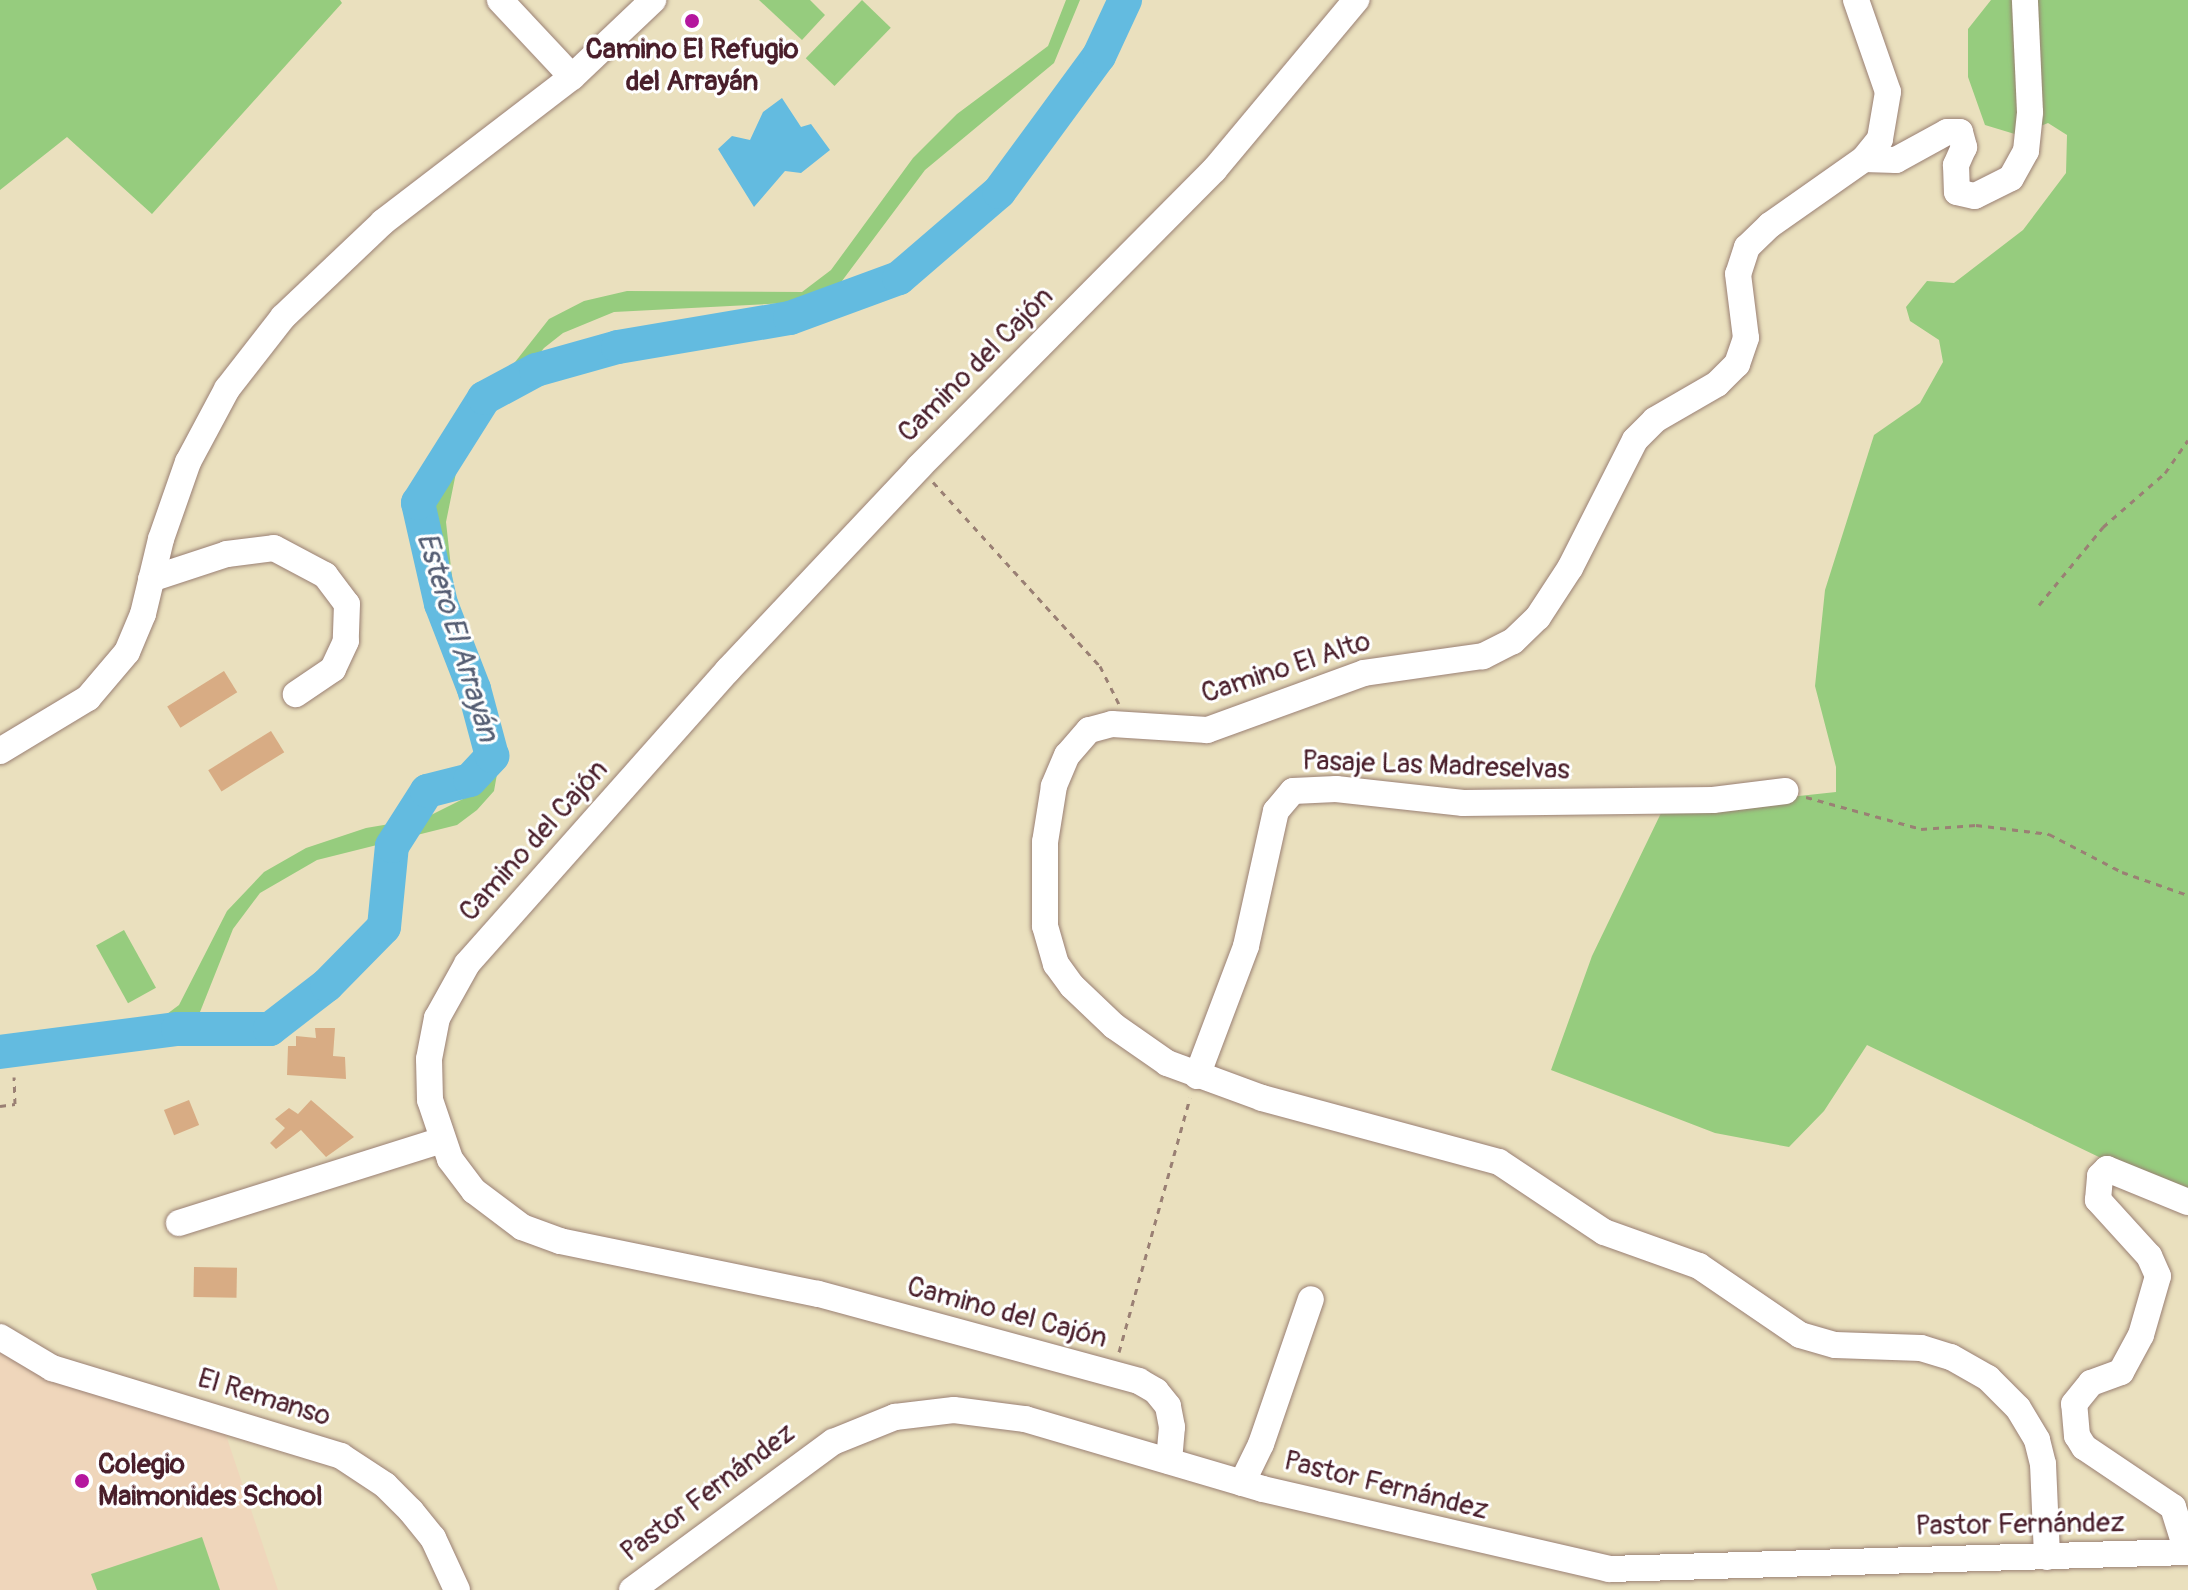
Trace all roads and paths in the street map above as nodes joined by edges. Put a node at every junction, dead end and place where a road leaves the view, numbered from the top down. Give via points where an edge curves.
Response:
1 (500, 0) edge
2 (653, 0) edge
3 (1356, 0) edge
4 (1856, 0) edge
5 (2025, 0) edge
6 (572, 77) junction
7 (1864, 159) junction
8 (2188, 440) edge
9 (919, 467) junction
10 (151, 579) junction
11 (2039, 605) dead end
12 (296, 694) dead end
13 (1123, 725) junction
14 (0, 751) edge
15 (1785, 791) joint
16 (2188, 895) edge
17 (1197, 1076) junction
18 (14, 1077) dead end
19 (0, 1106) edge
20 (442, 1140) junction
21 (2188, 1202) edge
22 (179, 1223) dead end
23 (1311, 1299) dead end
24 (0, 1337) edge
25 (1112, 1375) junction
26 (1169, 1461) junction
27 (1242, 1483) junction
28 (2187, 1552) edge
29 (2047, 1557) junction
30 (1650, 1570) junction
31 (457, 1590) edge
32 (632, 1590) edge
33 (1685, 1590) edge

1 - 6 street
2 - 6 street
3 - 9 street, Camino del Cajón via 1214,170
4 - 7 street, Camino El Alto via 1888,92 1884,129
5 - 7 street via 2030,112 2026,151 2011,178 1975,196 1957,192 1956,165 1964,147 1960,132 1947,132 1896,160
6 - 10 street via 383,222 310,289 256,349 220,401 188,462
7 - 13 street, Camino El Alto via 1747,247 1738,274 1746,338 1737,364 1717,384 1655,420 1635,440 1563,580 1513,641 1469,660 1354,675 1207,730
8 - 11 path via 2165,473 2103,527
9 - 13 path via 1100,666 1114,689
9 - 20 street, Camino del Cajón via 728,670 455,980 437,1018 429,1059 430,1100
10 - 12 street via 227,554 274,548 325,575 347,604 346,641 333,669
10 - 14 street via 136,633 103,684 72,710
13 - 17 street, Camino El Alto via 1089,730 1059,769 1045,842 1047,939 1063,976 1089,1004 1151,1054
15 - 16 path via 1921,829 1976,825 2049,834 2122,872
15 - 17 street, Pasaje Las Madreselvas via 1713,800 1463,803 1336,789 1293,791 1276,811 1250,931
17 - 25 path
17 - 29 street, Camino El Alto via 1508,1166 1604,1232 1699,1266 1800,1335 1835,1345 1921,1348 1963,1362 2010,1398 2037,1440
18 - 19 path via 15,1104
20 - 22 street
20 - 25 street, Camino del Cajón via 474,1191 505,1217 540,1235 818,1294
21 - 28 street via 2107,1169 2100,1176 2098,1200 2149,1256 2158,1276 2141,1335 2121,1372 2091,1383 2074,1404 2077,1436 2084,1447 2173,1507
23 - 27 street via 1261,1444
24 - 31 street, El Remanso via 52,1368 341,1456 385,1485 411,1511 433,1538
25 - 26 street, Camino del Cajón via 1148,1385 1163,1398 1172,1427
26 - 27 street, Pastor Fernández
26 - 32 street, Pastor Fernández via 1002,1414 954,1410 895,1417 851,1432 797,1463
27 - 30 street, Pastor Fernández via 1556,1558
28 - 29 street, Pastor Fernández
29 - 30 street, Pastor Fernández
30 - 33 street

